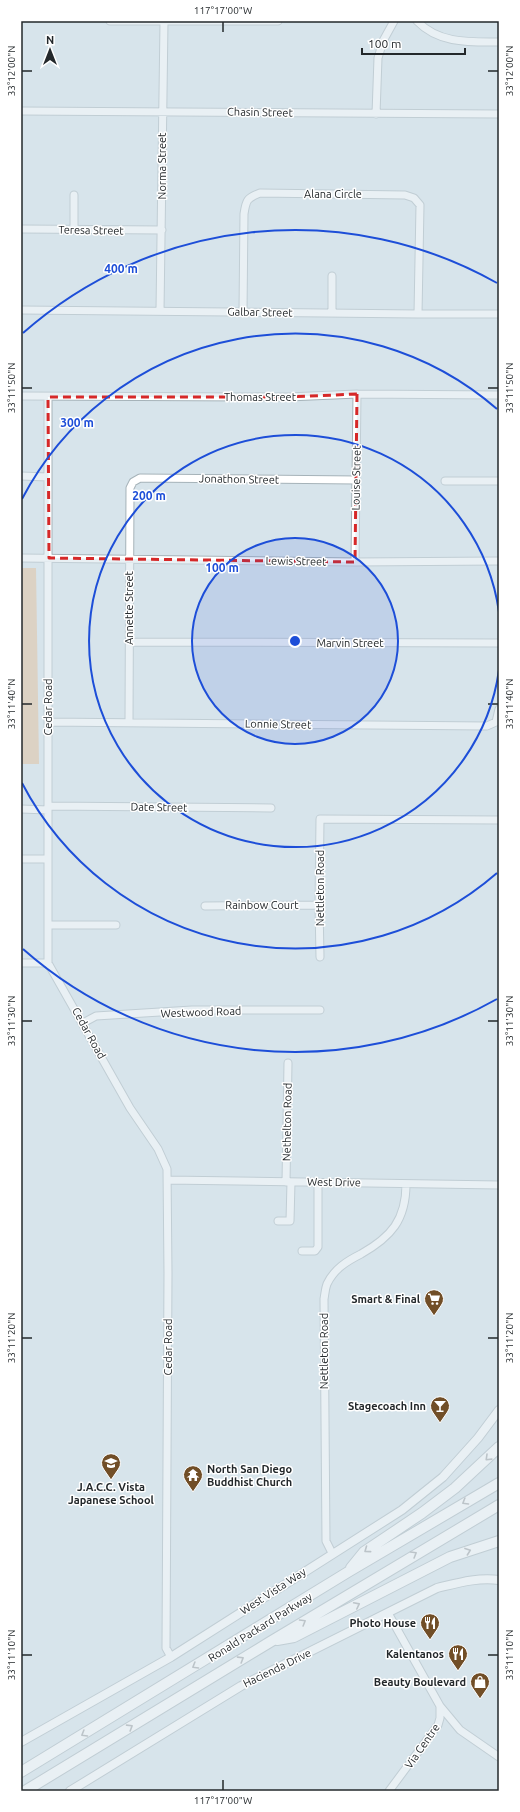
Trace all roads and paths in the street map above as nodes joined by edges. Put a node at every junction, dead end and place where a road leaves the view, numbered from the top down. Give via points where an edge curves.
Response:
1 (110, 21) edge
2 (278, 21) edge
3 (394, 21) edge
4 (417, 21) edge
5 (164, 22) edge
6 (499, 42) edge
7 (21, 111) edge
8 (162, 111) junction
9 (376, 114) junction
10 (499, 114) edge
11 (74, 195) dead end
12 (21, 229) edge
13 (74, 230) junction
14 (162, 230) junction
15 (332, 276) dead end
16 (21, 310) edge
17 (160, 311) junction
18 (243, 312) junction
19 (332, 313) junction
20 (418, 314) junction
21 (499, 314) edge
22 (357, 394) junction
23 (499, 395) edge
24 (21, 396) edge
25 (48, 397) junction
26 (21, 476) edge
27 (48, 477) junction
28 (357, 480) junction
29 (445, 481) dead end
30 (499, 481) edge
31 (130, 492) joint
32 (21, 558) edge
33 (49, 558) junction
34 (130, 559) junction
35 (499, 561) edge
36 (355, 562) junction
37 (130, 642) junction
38 (499, 643) edge
39 (499, 710) edge
40 (48, 722) junction
41 (129, 723) junction
42 (48, 808) junction
43 (270, 808) dead end
44 (21, 809) edge
45 (499, 820) edge
46 (21, 859) edge
47 (48, 859) junction
48 (319, 905) junction
49 (205, 906) dead end
50 (48, 925) junction
51 (116, 925) dead end
52 (320, 956) dead end
53 (21, 963) edge
54 (48, 963) junction
55 (320, 1010) dead end
56 (83, 1023) junction
57 (288, 1063) dead end
58 (168, 1180) junction
59 (289, 1182) junction
60 (318, 1182) junction
61 (406, 1184) junction
62 (499, 1185) edge
63 (278, 1221) dead end
64 (302, 1251) dead end
65 (499, 1410) edge
66 (499, 1448) edge
67 (499, 1483) edge
68 (499, 1505) edge
69 (499, 1541) edge
70 (332, 1553) junction
71 (348, 1572) junction
72 (499, 1580) edge
73 (388, 1613) junction
74 (270, 1642) junction
75 (171, 1657) junction
76 (440, 1706) junction
77 (21, 1742) edge
78 (499, 1757) edge
79 (21, 1772) edge
80 (25, 1791) edge
81 (70, 1791) edge
82 (389, 1791) edge

1 - 5 street
2 - 5 street
3 - 9 street via 383,41 378,58
4 - 6 street via 432,34 444,39
5 - 8 street, Norma Street
7 - 8 street, Chasin Street
8 - 9 street, Chasin Street
8 - 14 street, Norma Street
9 - 10 street, Chasin Street
11 - 13 street
12 - 13 street, Teresa Street
13 - 14 street, Teresa Street
14 - 17 street, Norma Street
15 - 19 street
16 - 17 street, Galbar Street
17 - 18 street, Galbar Street
18 - 19 street, Galbar Street
18 - 20 street, Alana Circle via 244,214 250,197 260,194 405,195 414,198 420,205
19 - 20 street, Galbar Street
20 - 21 street, Galbar Street
22 - 23 street, Thomas Street
22 - 25 street, Thomas Street via 288,398
22 - 28 street, Louise Street
24 - 25 street, Thomas Street
25 - 27 street, Cedar Road
26 - 27 street
27 - 33 street, Cedar Road
28 - 31 street, Jonathon Street via 140,478 133,482
28 - 36 street, Louise Street
29 - 30 street
31 - 34 street, Annette Street
32 - 33 street, Lewis Street
33 - 34 street, Lewis Street
33 - 40 street, Cedar Road
34 - 36 street, Lewis Street
34 - 37 street, Annette Street
35 - 36 street, Lewis Street
37 - 38 street, Marvin Street
37 - 41 street, Annette Street
39 - 41 street, Lonnie Street via 496,722 487,726
40 - 41 street, Lonnie Street
40 - 42 street, Cedar Road
42 - 43 street, Date Street
42 - 44 street, Date Street
42 - 47 street, Cedar Road
45 - 48 street, Nettleton Road via 320,819
46 - 47 street
47 - 50 street, Cedar Road
48 - 49 street, Rainbow Court
48 - 52 street, Nettleton Road
50 - 51 street
50 - 54 street, Cedar Road
53 - 54 street
54 - 56 street, Cedar Road
55 - 56 street, Westwood Road via 192,1010 96,1016
56 - 58 street, Cedar Road via 130,1108 158,1149 167,1169
57 - 59 street, Nethelton Road
58 - 59 street, West Drive
58 - 75 street, Cedar Road via 166,1648
59 - 60 street, West Drive
59 - 63 street, Nethelton Road via 290,1221
60 - 61 street, West Drive
60 - 64 street via 318,1247 315,1251
61 - 62 street, West Drive
61 - 70 street, Nettleton Road via 404,1207 394,1228 376,1245 345,1262 327,1284 324,1299 326,1541
65 - 70 main road, West Vista Way via 443,1477 402,1510
66 -> 71 highway via 422,1514 364,1552
67 -> 71 highway, Ronald Packard Parkway
74 -> 68 highway, Ronald Packard Parkway
74 -> 69 highway via 294,1637 450,1558
70 - 75 main road, West Vista Way
71 -> 79 highway, Ronald Packard Parkway
72 - 73 main road, Hacienda Drive via 487,1578 437,1588
73 - 76 street
73 - 81 main road, Hacienda Drive via 241,1686
80 -> 74 highway, Ronald Packard Parkway
75 - 77 main road, West Vista Way
76 - 78 street via 460,1730
76 - 82 street, Via Centre via 438,1725

